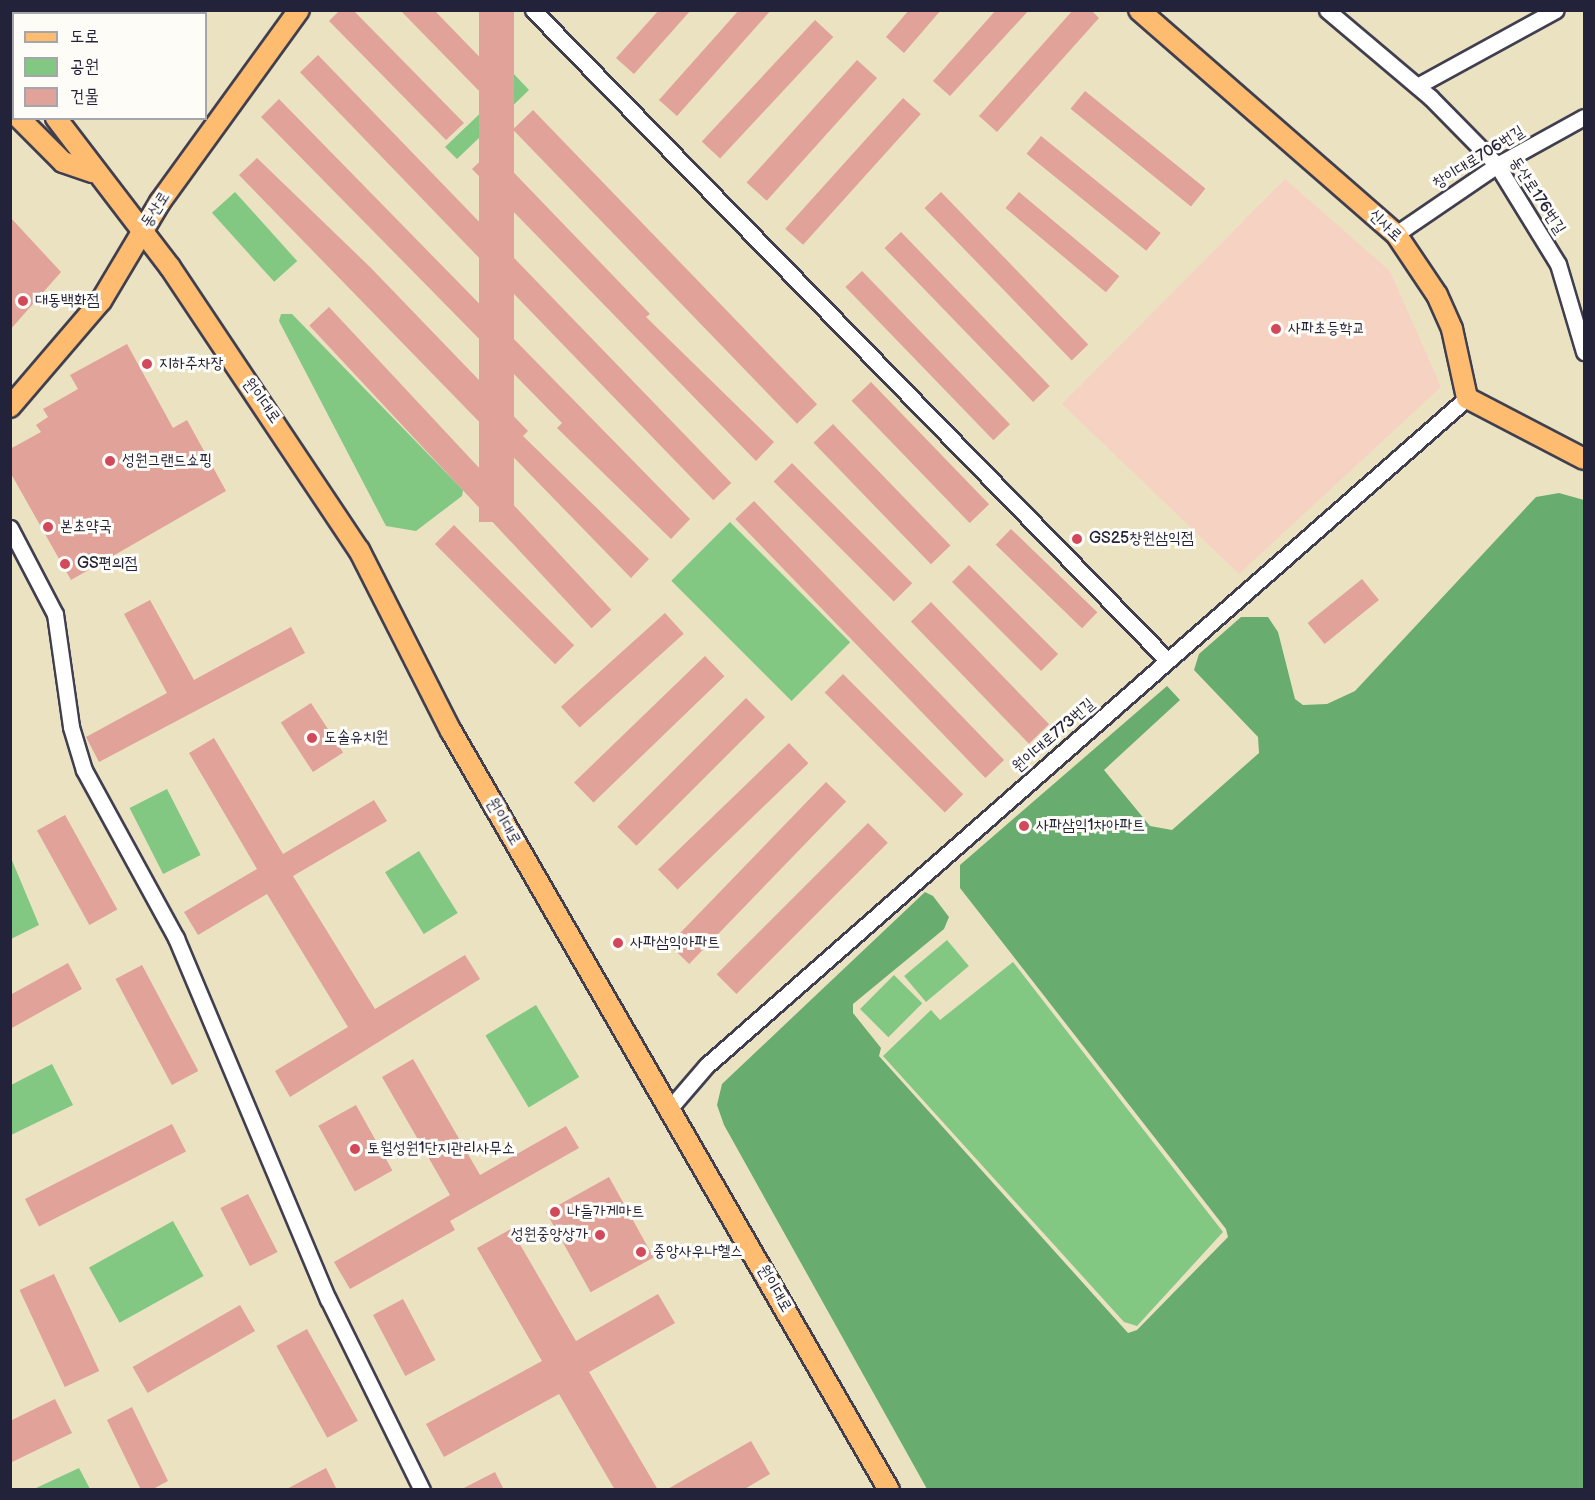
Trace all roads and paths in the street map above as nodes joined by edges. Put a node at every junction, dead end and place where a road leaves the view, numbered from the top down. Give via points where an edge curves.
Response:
1 (299, 10) edge
2 (533, 10) edge
3 (1139, 10) edge
4 (1556, 10) edge
5 (1328, 11) edge
6 (1417, 86) junction
7 (1584, 117) edge
8 (21, 120) edge
9 (58, 120) edge
10 (1497, 165) junction
11 (92, 172) junction
12 (142, 232) junction
13 (1396, 234) junction
14 (1584, 352) edge
15 (1467, 398) junction
16 (10, 407) edge
17 (1584, 459) edge
18 (10, 528) edge
19 (1168, 661) junction
20 (670, 1108) junction
21 (422, 1490) edge
22 (889, 1490) edge

1 - 12 main road, 동산로
2 - 19 street
3 - 13 main road, 신사로
4 - 6 street
5 - 6 street, 동산로176번길
6 - 10 street, 동산로176번길
7 - 10 street, 창이대로706번길
8 - 11 main road via 63,162
9 - 11 main road, 원이대로 via 81,146
10 - 13 street, 창이대로706번길
10 - 14 street, 동산로176번길 via 1558,264
11 - 12 main road, 원이대로
12 - 16 main road, 동산로 via 101,301
12 - 20 main road, 원이대로 via 359,549 451,731
13 - 15 main road, 신사로 via 1445,312
15 - 17 main road
15 - 19 street, 원이대로773번길
18 - 21 street via 55,615 70,727 84,770 176,938 328,1299
19 - 20 street, 원이대로773번길 via 703,1068
20 - 22 main road, 원이대로

